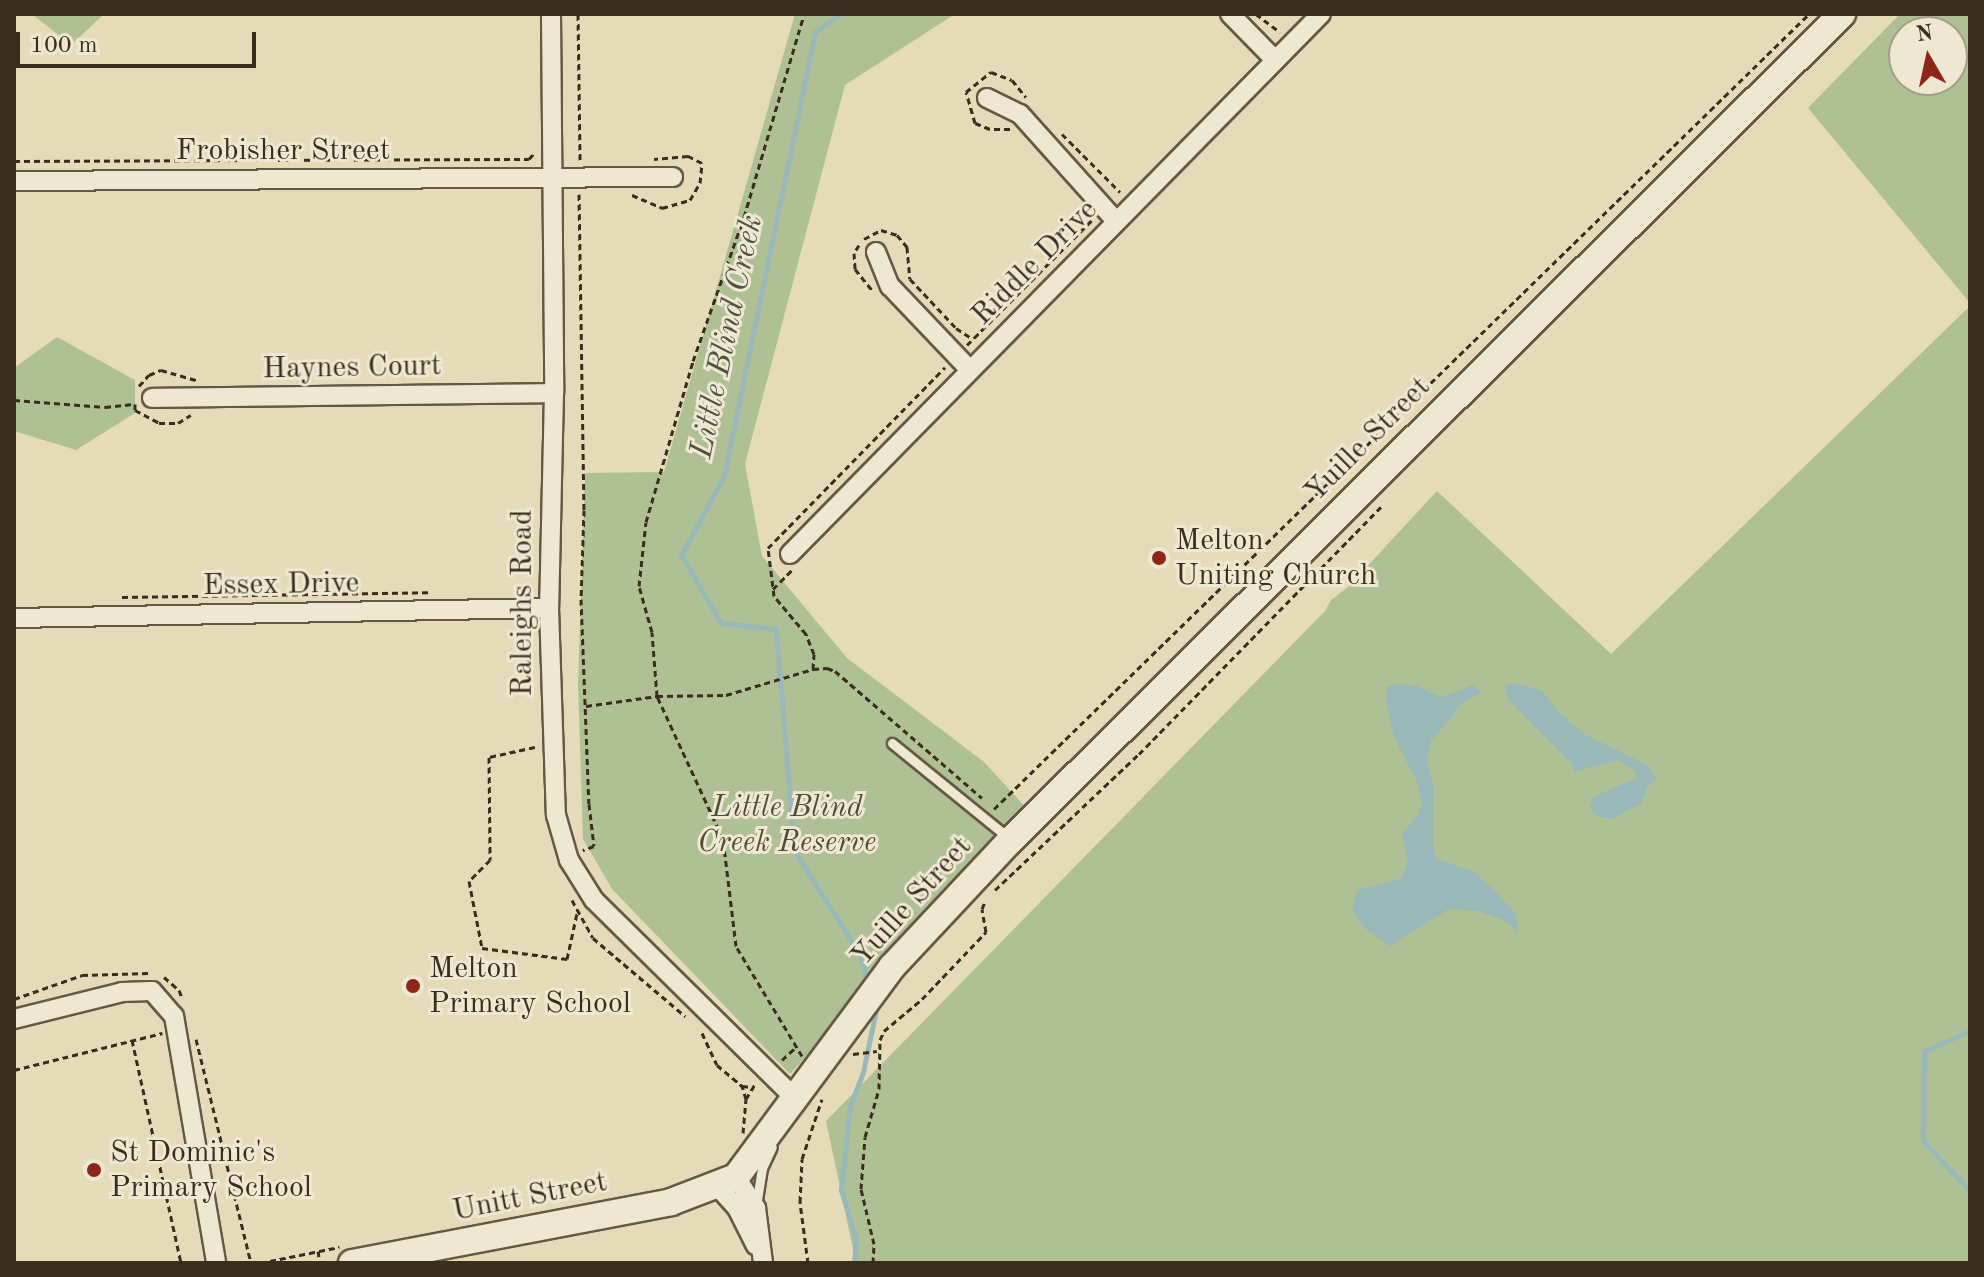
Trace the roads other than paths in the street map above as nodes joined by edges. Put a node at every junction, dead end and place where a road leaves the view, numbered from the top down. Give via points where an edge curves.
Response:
1 (551, 14) edge
2 (1230, 14) edge
3 (1321, 14) edge
4 (1842, 14) edge
5 (1275, 60) junction
6 (987, 98) dead end
7 (673, 177) dead end
8 (543, 178) junction
9 (14, 181) edge
10 (1116, 221) junction
11 (876, 252) dead end
12 (969, 369) junction
13 (554, 393) junction
14 (143, 401) road end
15 (790, 554) dead end
16 (549, 608) junction
17 (14, 618) edge
18 (892, 743) dead end
19 (1011, 840) junction
20 (14, 1019) edge
21 (806, 1097) junction
22 (773, 1128) junction
23 (727, 1182) junction
24 (756, 1208) junction
25 (350, 1254) edge
26 (762, 1259) edge
27 (216, 1263) edge

1 - 8 street, Raleighs Road
2 - 5 street
3 - 5 street, Riddle Drive
4 - 19 street, Yuille Street
5 - 10 street, Riddle Drive
6 - 10 street via 1020,114
7 - 8 street, Frobisher Street
8 - 9 street, Frobisher Street
8 - 13 street, Raleighs Road
10 - 12 street, Riddle Drive
11 - 12 street via 890,286
12 - 15 street, Riddle Drive
13 - 14 street, Haynes Court
13 - 16 street, Raleighs Road
16 - 17 street, Essex Drive
16 - 21 street, Raleighs Road via 556,815 569,860 594,900 768,1072
18 - 19 lane
19 - 21 street, Yuille Street via 892,967
20 - 27 street via 122,992 152,991 174,1016
21 - 22 street, Yuille Street
22 - 23 street, Yuille Street
22 - 24 lane
23 - 24 street
23 - 25 street, Unitt Street via 671,1202
23 - 26 street
24 - 26 street

